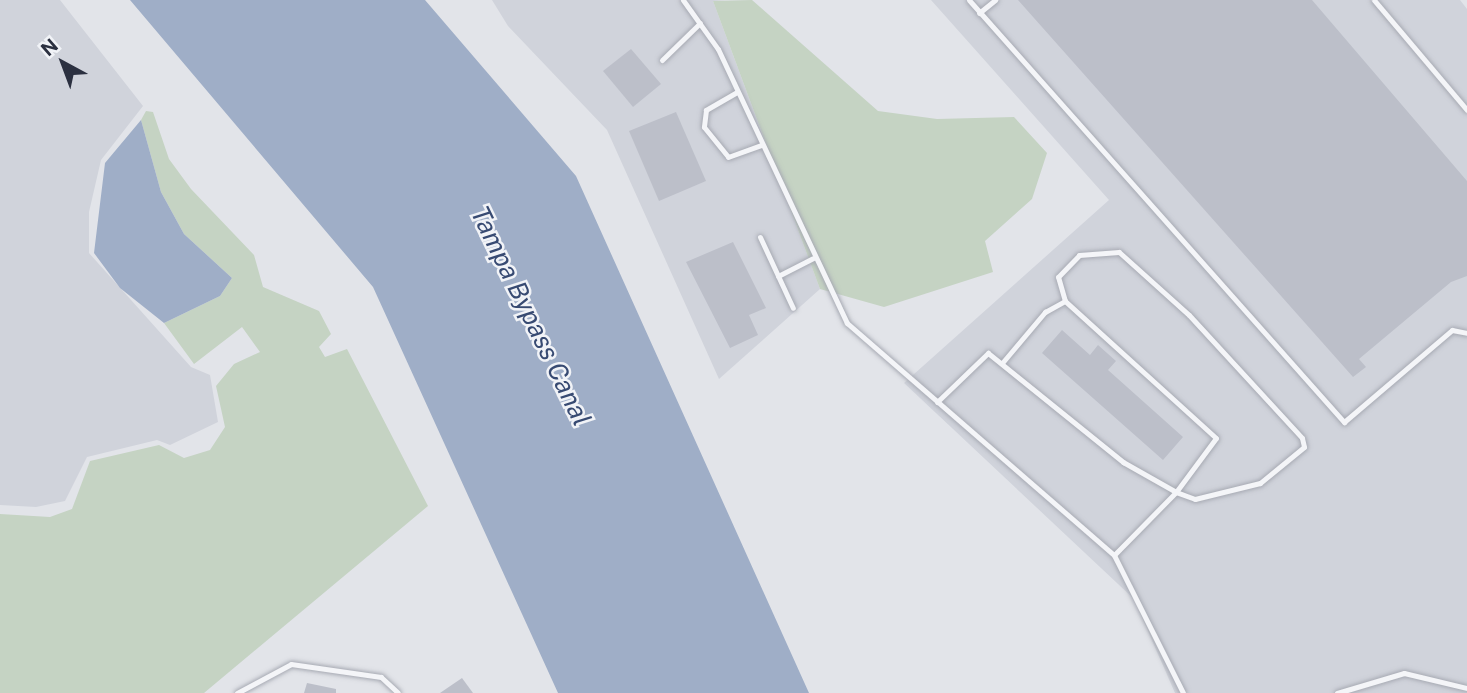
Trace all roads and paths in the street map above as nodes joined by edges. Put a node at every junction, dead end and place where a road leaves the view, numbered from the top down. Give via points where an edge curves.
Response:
1 (683, 0) edge
2 (969, 0) edge
3 (995, 0) edge
4 (1374, 0) edge
5 (979, 13) junction
6 (699, 23) junction
7 (662, 60) dead end
8 (737, 92) junction
9 (1467, 110) edge
10 (761, 145) junction
11 (760, 237) dead end
12 (813, 258) junction
13 (778, 276) junction
14 (1065, 301) junction
15 (793, 308) dead end
16 (1467, 333) edge
17 (1002, 363) junction
18 (937, 402) junction
19 (1176, 492) junction
20 (1114, 555) junction
21 (1467, 688) edge
22 (237, 693) edge
23 (398, 693) edge
24 (1183, 693) edge
25 (1337, 693) edge

1 - 6 lane
2 - 5 lane
3 - 5 lane
4 - 9 lane
5 - 16 lane via 1344,422 1452,330
6 - 7 lane
6 - 8 lane
8 - 10 lane
8 - 10 lane via 706,110 704,127 728,157
10 - 12 lane
11 - 13 lane
12 - 13 lane
12 - 18 lane via 847,323
13 - 15 lane
14 - 17 lane via 1045,312
14 - 19 lane via 1216,438
14 - 19 lane via 1058,277 1079,255 1119,252 1189,315 1303,438 1304,447 1260,483 1195,499
17 - 18 lane via 988,353
17 - 19 lane via 1123,462
18 - 20 lane
19 - 20 lane
20 - 24 lane
21 - 25 lane via 1404,673
22 - 23 lane via 291,664 381,677

